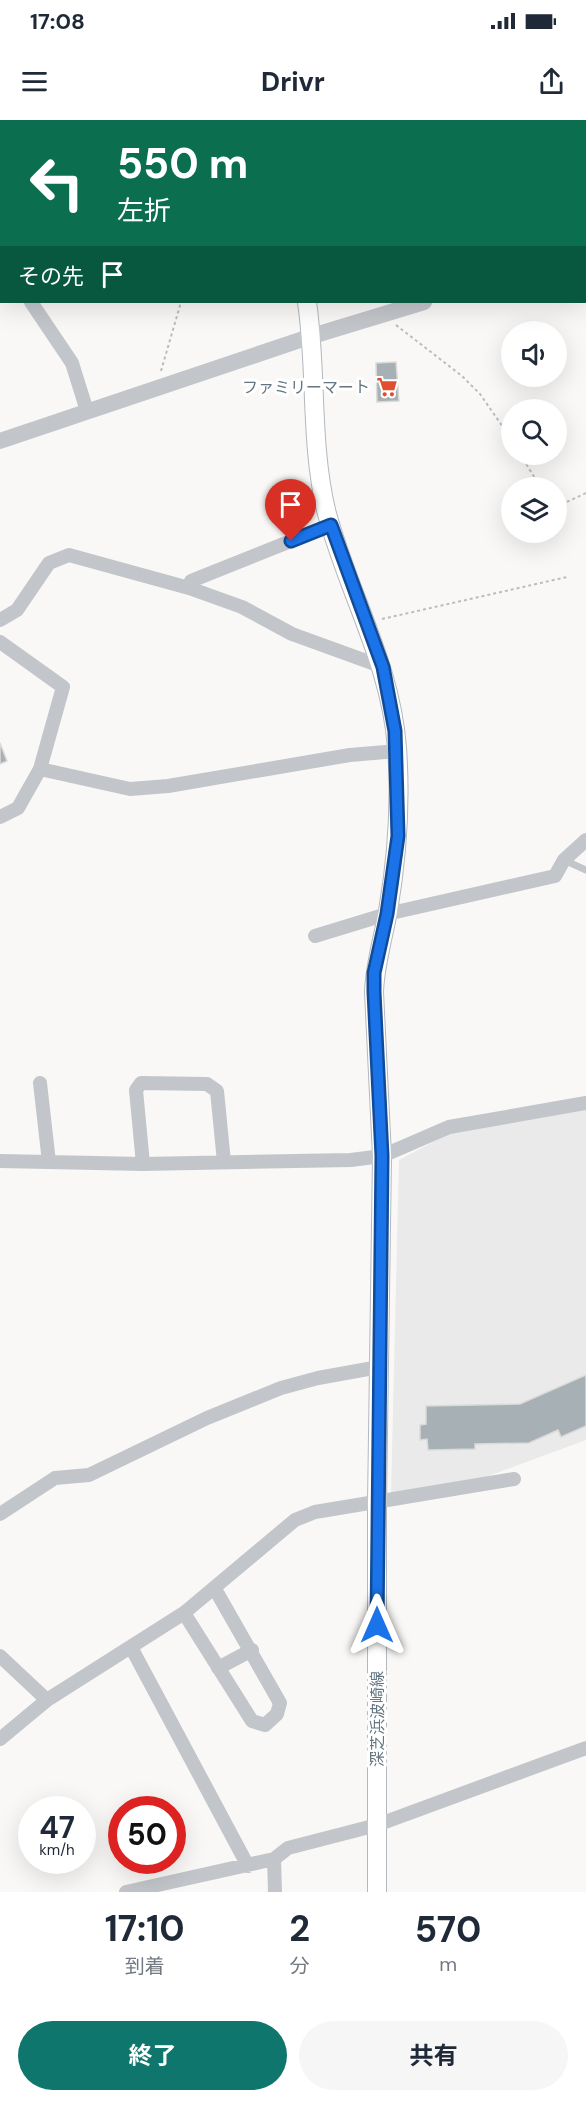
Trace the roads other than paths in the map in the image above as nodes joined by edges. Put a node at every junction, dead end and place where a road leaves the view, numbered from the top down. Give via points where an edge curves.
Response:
1 (32, 303) edge
2 (307, 303) edge
3 (421, 303) edge
4 (309, 337) junction
5 (87, 411) junction
6 (0, 441) edge
7 (331, 525) junction
8 (189, 588) junction
9 (0, 620) edge
10 (0, 642) edge
11 (383, 667) junction
12 (397, 751) junction
13 (40, 769) junction
14 (0, 817) edge
15 (586, 840) edge
16 (564, 860) junction
17 (586, 870) edge
18 (387, 914) junction
19 (315, 936) dead end
20 (40, 1083) dead end
21 (586, 1103) edge
22 (382, 1156) junction
23 (0, 1161) edge
24 (49, 1162) junction
25 (225, 1162) junction
26 (143, 1164) junction
27 (379, 1367) junction
28 (514, 1479) dead end
29 (376, 1504) junction
30 (0, 1514) edge
31 (215, 1589) junction
32 (184, 1613) junction
33 (132, 1649) junction
34 (252, 1650) junction
35 (0, 1656) edge
36 (218, 1668) junction
37 (47, 1700) junction
38 (0, 1739) edge
39 (586, 1748) edge
40 (377, 1825) junction
41 (274, 1859) junction
42 (248, 1866) junction
43 (126, 1892) edge
44 (275, 1892) edge
45 (377, 1892) edge

1 - 5 street via 72,363
2 - 4 main road, 深芝浜波崎線
3 - 4 street
4 - 5 street
4 - 7 main road, 深芝浜波崎線 via 321,477
5 - 6 street
7 - 8 street via 191,581
7 - 11 main road, 深芝浜波崎線
8 - 9 street via 69,555 49,563 17,610
8 - 11 street via 243,607 292,634
10 - 13 street via 63,687
11 - 12 main road, 深芝浜波崎線 via 393,708
12 - 13 street via 130,789
12 - 18 main road, 深芝浜波崎線 via 398,836
13 - 14 street via 18,808
15 - 16 street
16 - 17 lane
16 - 18 street via 555,876
18 - 19 street
18 - 22 main road, 深芝浜波崎線 via 374,973
20 - 24 street
21 - 22 street via 449,1127
22 - 25 street
22 - 27 main road, 深芝浜波崎線
23 - 24 street
24 - 26 street
25 - 26 street
25 - 26 street via 217,1091 207,1084 141,1083 136,1090
27 - 29 main road, 深芝浜波崎線
27 - 30 street via 281,1388 207,1418 89,1475 55,1478
28 - 29 street
29 - 31 street via 315,1512 295,1520
29 - 40 main road, 深芝浜波崎線
31 - 32 street
31 - 34 street
32 - 33 street
32 - 36 street
33 - 37 street
33 - 42 street
34 - 36 street
34 - 36 street via 280,1703 277,1714 265,1725 252,1721
35 - 37 street
37 - 38 street
39 - 40 street
40 - 41 street via 288,1848
40 - 45 main road, 深芝浜波崎線
41 - 42 street
41 - 44 street
42 - 43 street

